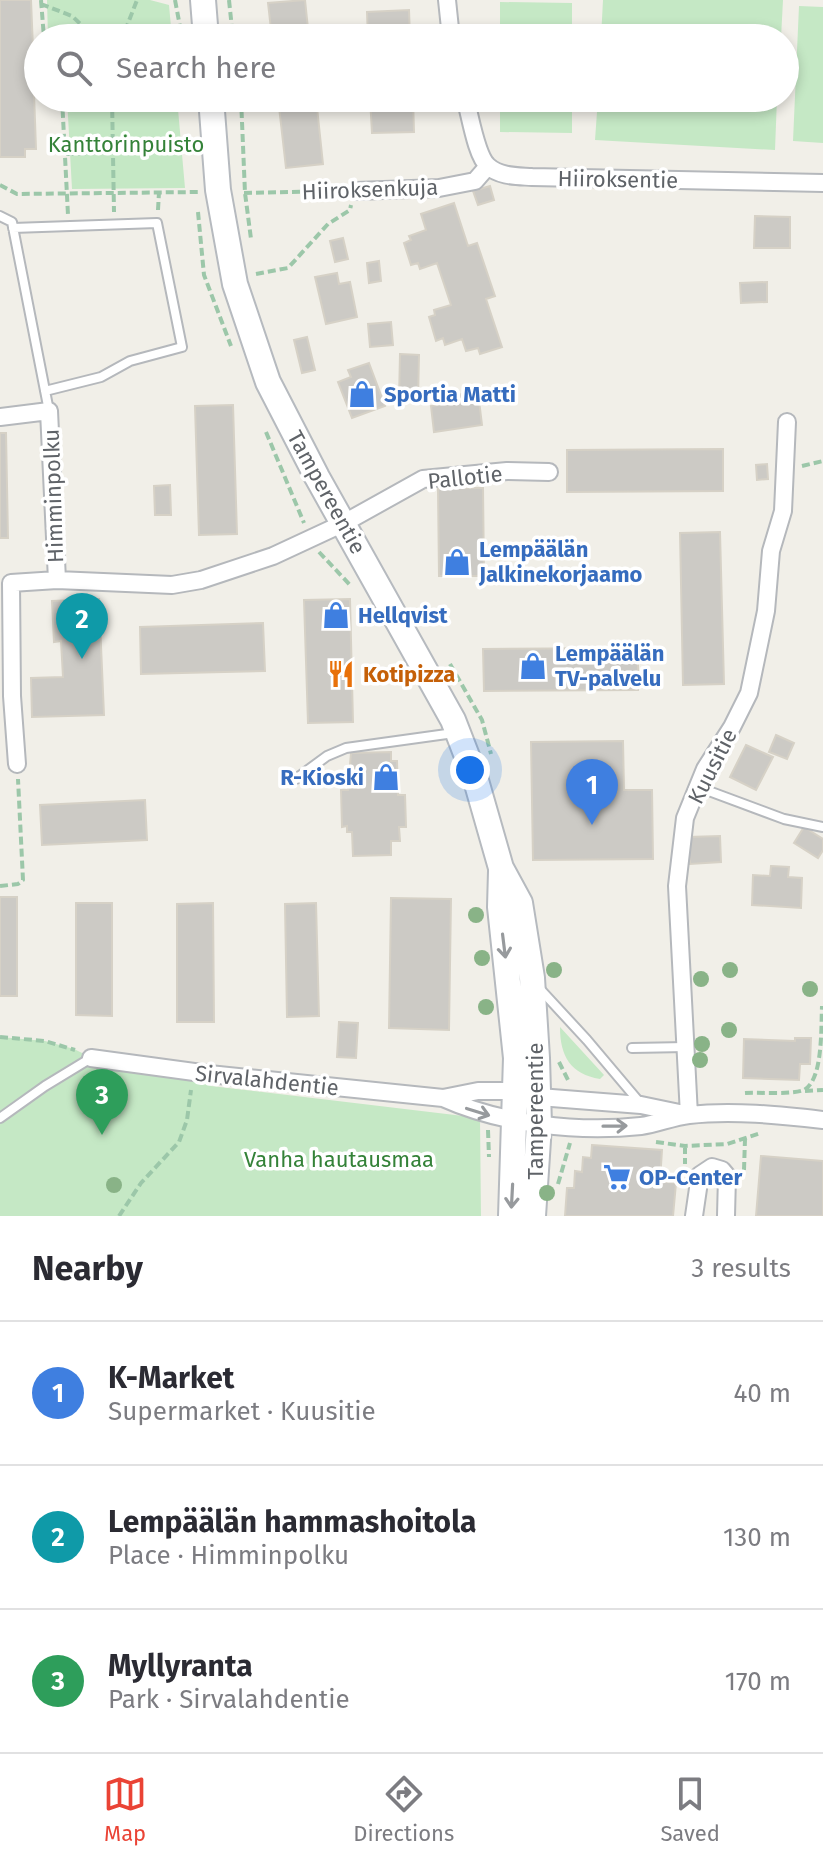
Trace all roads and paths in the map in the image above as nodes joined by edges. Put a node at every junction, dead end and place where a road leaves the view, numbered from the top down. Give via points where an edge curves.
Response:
1 (137, 0) edge
2 (175, 0) edge
3 (203, 0) edge
4 (229, 0) edge
5 (447, 0) edge
6 (41, 2) edge
7 (43, 24) edge
8 (79, 24) edge
9 (128, 24) edge
10 (179, 24) edge
11 (205, 24) edge
12 (232, 24) edge
13 (450, 24) edge
14 (63, 112) edge
15 (112, 112) edge
16 (212, 112) edge
17 (242, 112) edge
18 (469, 112) edge
19 (113, 152) junction
20 (66, 154) junction
21 (488, 166) junction
22 (823, 183) edge
23 (0, 185) edge
24 (218, 190) junction
25 (356, 191) junction
26 (114, 192) junction
27 (67, 193) junction
28 (245, 193) junction
29 (197, 206) dead end
30 (0, 216) edge
31 (68, 226) junction
32 (13, 228) junction
33 (252, 247) dead end
34 (254, 260) dead end
35 (256, 274) junction
36 (260, 288) dead end
37 (236, 359) dead end
38 (45, 391) junction
39 (49, 411) junction
40 (0, 417) edge
41 (787, 422) dead end
42 (266, 430) dead end
43 (549, 472) dead end
44 (344, 523) junction
45 (310, 539) junction
46 (57, 580) junction
47 (354, 589) dead end
48 (459, 733) junction
49 (17, 764) joint
50 (293, 781) dead end
51 (698, 787) junction
52 (823, 827) edge
53 (501, 868) junction
54 (0, 886) edge
55 (532, 978) junction
56 (822, 1006) edge
57 (0, 1037) edge
58 (686, 1047) junction
59 (632, 1048) dead end
60 (91, 1058) junction
61 (193, 1072) junction
62 (823, 1090) edge
63 (515, 1091) junction
64 (803, 1091) junction
65 (745, 1093) dead end
66 (539, 1097) junction
67 (443, 1098) junction
68 (641, 1105) junction
69 (488, 1115) junction
70 (689, 1115) junction
71 (0, 1118) edge
72 (823, 1120) edge
73 (527, 1122) junction
74 (569, 1126) junction
75 (489, 1163) dead end
76 (555, 1194) dead end
77 (119, 1216) edge
78 (511, 1216) edge
79 (533, 1216) edge
80 (694, 1216) edge
81 (726, 1216) edge

1 - 9 path
2 - 10 path
3 - 11 main road
4 - 12 path
5 - 13 street
6 - 7 path
6 - 8 path
14 - 20 path
15 - 19 path
16 - 24 main road, Tampereentie
17 - 28 path
18 - 21 street
19 - 20 path
19 - 26 path
20 - 27 path
21 - 22 street, Hiiroksentie via 532,177
21 - 25 street, Hiiroksenkuja via 475,181 439,188
23 - 27 path, Hiiroksenkuja via 17,194
24 - 26 path, Hiiroksenkuja
24 - 28 path, Hiiroksenkuja
24 - 44 main road, Tampereentie via 235,284 268,382
25 - 28 path, Hiiroksenkuja
25 - 35 path via 350,210 328,224 288,268
26 - 27 path, Hiiroksenkuja
27 - 31 path
28 - 33 path
29 - 37 path via 204,275
30 - 32 lane
31 - 32 lane
31 - 38 lane via 157,223 182,347
32 - 38 lane
34 - 35 path
35 - 36 path
38 - 39 lane
39 - 40 street
39 - 46 street, Himminpolku
41 - 51 street, Kuusitie via 783,511 771,551 766,611 749,693
42 - 45 path
43 - 44 street, Pallotie via 423,479
44 - 45 street, Himminpolku
44 - 48 main road, Tampereentie
45 - 46 street, Himminpolku via 240,568 172,585
45 - 47 path
46 - 49 street, Himminpolku via 11,583
48 - 50 lane via 346,748
48 - 53 main road, Tampereentie
49 - 54 path via 24,875 18,884
51 - 52 lane via 784,819
51 - 58 street, Kuusitie via 685,818 677,886
53 - 55 main road, Tampereentie via 520,903
53 -> 63 main road, Tampereentie
55 - 66 main road, Tampereentie
55 - 68 lane
56 - 64 path via 821,1069
57 - 60 path via 45,1041
58 - 59 lane
58 - 70 street, Kuusitie
60 - 61 street, Sirvalahdentie
60 - 71 lane
61 - 67 street, Sirvalahdentie
61 - 77 path via 179,1142
62 - 64 path
63 - 66 street, Sirvalahdentie
63 - 67 street, Sirvalahdentie
63 - 73 main road, Tampereentie
64 - 65 path
66 - 68 street, Sirvalahdentie
66 - 73 main road, Tampereentie
67 -> 69 street, Sirvalahdentie
68 - 70 street, Sirvalahdentie
69 - 73 street, Sirvalahdentie
69 - 75 path
70 - 72 street
74 -> 70 street, Sirvalahdentie via 641,1126
73 - 74 street, Sirvalahdentie
73 -> 78 main road, Tampereentie
73 - 79 main road, Tampereentie
74 - 76 path via 569,1149
80 - 81 street via 700,1175 712,1167 727,1176

